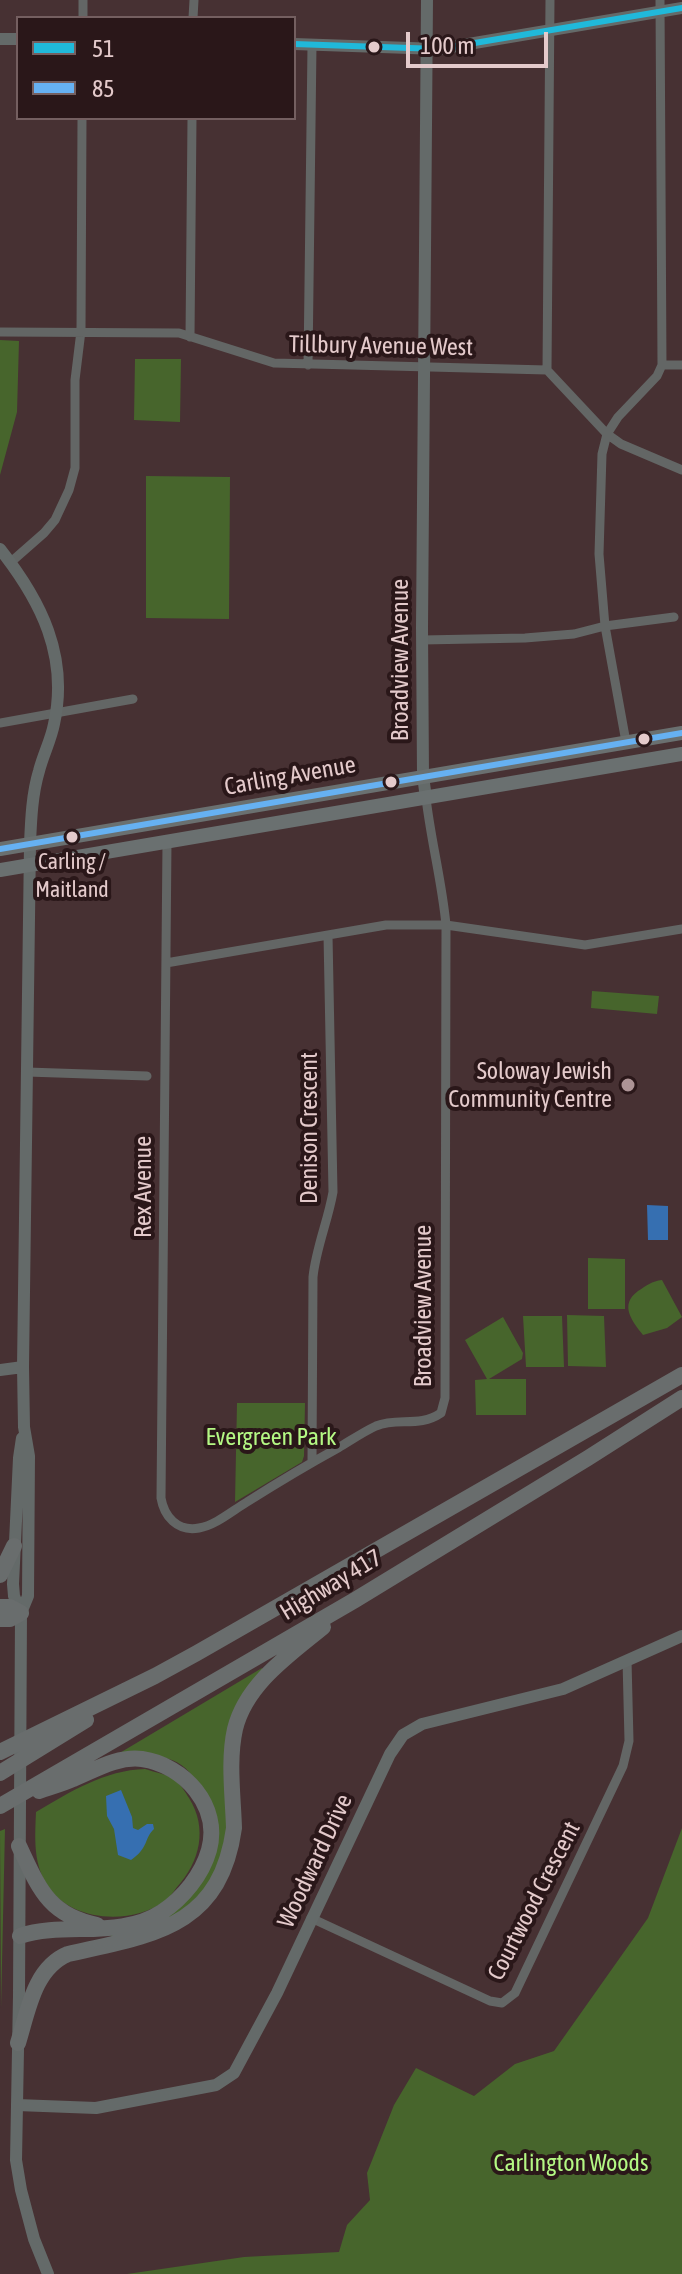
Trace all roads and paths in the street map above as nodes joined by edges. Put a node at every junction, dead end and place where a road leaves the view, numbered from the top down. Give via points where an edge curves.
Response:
1 (427, 0) edge
2 (550, 0) edge
3 (660, 6) edge
4 (682, 8) edge
5 (549, 31) junction
6 (296, 44) edge
7 (312, 45) junction
8 (427, 48) junction
9 (82, 120) edge
10 (192, 120) edge
11 (81, 331) junction
12 (0, 332) edge
13 (190, 337) junction
14 (308, 365) junction
15 (662, 365) junction
16 (682, 365) edge
17 (424, 367) junction
18 (547, 370) junction
19 (607, 434) junction
20 (682, 470) edge
21 (0, 549) edge
22 (11, 562) junction
23 (674, 617) dead end
24 (605, 626) junction
25 (422, 640) junction
26 (133, 699) dead end
27 (56, 714) junction
28 (0, 723) edge
29 (682, 733) edge
30 (626, 742) junction
31 (682, 754) edge
32 (423, 776) junction
33 (426, 798) junction
34 (167, 842) junction
35 (30, 844) junction
36 (0, 849) edge
37 (30, 865) junction
38 (0, 870) edge
39 (446, 925) junction
40 (682, 929) edge
41 (328, 935) junction
42 (166, 963) junction
43 (27, 1072) junction
44 (147, 1076) dead end
45 (23, 1367) junction
46 (0, 1370) edge
47 (682, 1375) edge
48 (682, 1398) edge
49 (24, 1427) junction
50 (312, 1462) junction
51 (14, 1546) junction
52 (0, 1575) edge
53 (355, 1600) junction
54 (0, 1607) edge
55 (21, 1613) junction
56 (0, 1619) edge
57 (682, 1636) edge
58 (627, 1660) junction
59 (155, 1676) junction
60 (0, 1752) edge
61 (0, 1773) edge
62 (2, 1805) edge
63 (19, 1846) junction
64 (311, 1918) junction
65 (114, 1928) junction
66 (20, 1936) junction
67 (131, 1940) junction
68 (18, 2043) junction
69 (17, 2105) junction
70 (48, 2274) edge

1 - 8 street, Broadview Avenue
2 - 5 street
3 - 4 street
3 - 5 street
3 - 15 street
5 - 8 street
5 - 18 street
6 - 7 street
7 - 8 street
7 - 14 street
8 - 17 street, Broadview Avenue
9 - 11 street
10 - 13 street
11 - 12 street, Tillbury Avenue West
11 - 13 street, Tillbury Avenue West
11 - 22 street via 75,468 69,490 55,520
13 - 14 street, Tillbury Avenue West via 274,363
14 - 17 street, Tillbury Avenue West
15 - 16 street
15 - 19 street
17 - 18 street, Tillbury Avenue West
17 - 25 street, Broadview Avenue
18 - 19 street
19 - 20 street
19 - 24 street via 599,554
21 - 22 street
22 - 27 street via 43,615 55,648
23 - 24 street
24 - 25 street via 537,637
24 - 30 street
25 - 32 street, Broadview Avenue
26 - 27 street
27 - 28 street
27 - 35 street via 38,773
29 - 30 main road, Carling Avenue
30 - 32 main road, Carling Avenue
31 - 33 main road, Carling Avenue
32 - 33 street, Broadview Avenue
32 - 35 main road, Carling Avenue
33 - 34 main road, Carling Avenue
33 - 39 street, Broadview Avenue
34 - 37 main road, Carling Avenue
34 - 42 street, Rex Avenue
35 - 36 main road, Carling Avenue
35 - 37 street
37 - 38 main road, Carling Avenue
37 - 43 street
39 - 40 street via 585,945
39 - 41 street via 386,925
39 - 50 street, Broadview Avenue via 445,1398 433,1419 378,1425
41 - 42 street
41 - 50 street, Denison Crescent via 333,1192 313,1277
42 - 50 street, Rex Avenue via 164,1513 177,1525 195,1529
43 - 44 street
43 - 45 street
45 - 46 street
45 - 49 street
47 - 59 highway
48 - 53 highway, Highway 417
49 - 51 street
49 - 55 street via 29,1456 28,1596
51 - 52 highway
51 - 55 street via 14,1596
53 - 62 highway, Highway 417
53 - 67 highway via 278,1665 243,1708 233,1750 232,1840 221,1874 204,1901 182,1919
54 - 55 highway
55 - 56 highway
55 - 63 street
57 - 58 street, Woodward Drive
58 - 64 street, Woodward Drive via 563,1689 433,1721 403,1735
58 - 64 street, Courtwood Crescent via 629,1741 623,1766 515,1993 502,2003 490,2001
59 - 60 highway
59 - 61 highway
62 - 65 highway via 112,1762 140,1759 167,1765 199,1792 210,1823 209,1851 198,1874 185,1894 160,1913
63 - 65 highway via 40,1890 58,1909 77,1920
63 - 66 street
64 - 69 street, Woodward Drive via 244,2057 234,2073 216,2085 96,2108
65 - 66 highway
66 - 67 highway via 33,1942
66 - 68 street
67 - 68 highway via 68,1954 52,1964 34,1993
68 - 69 street
69 - 70 street via 21,2190

